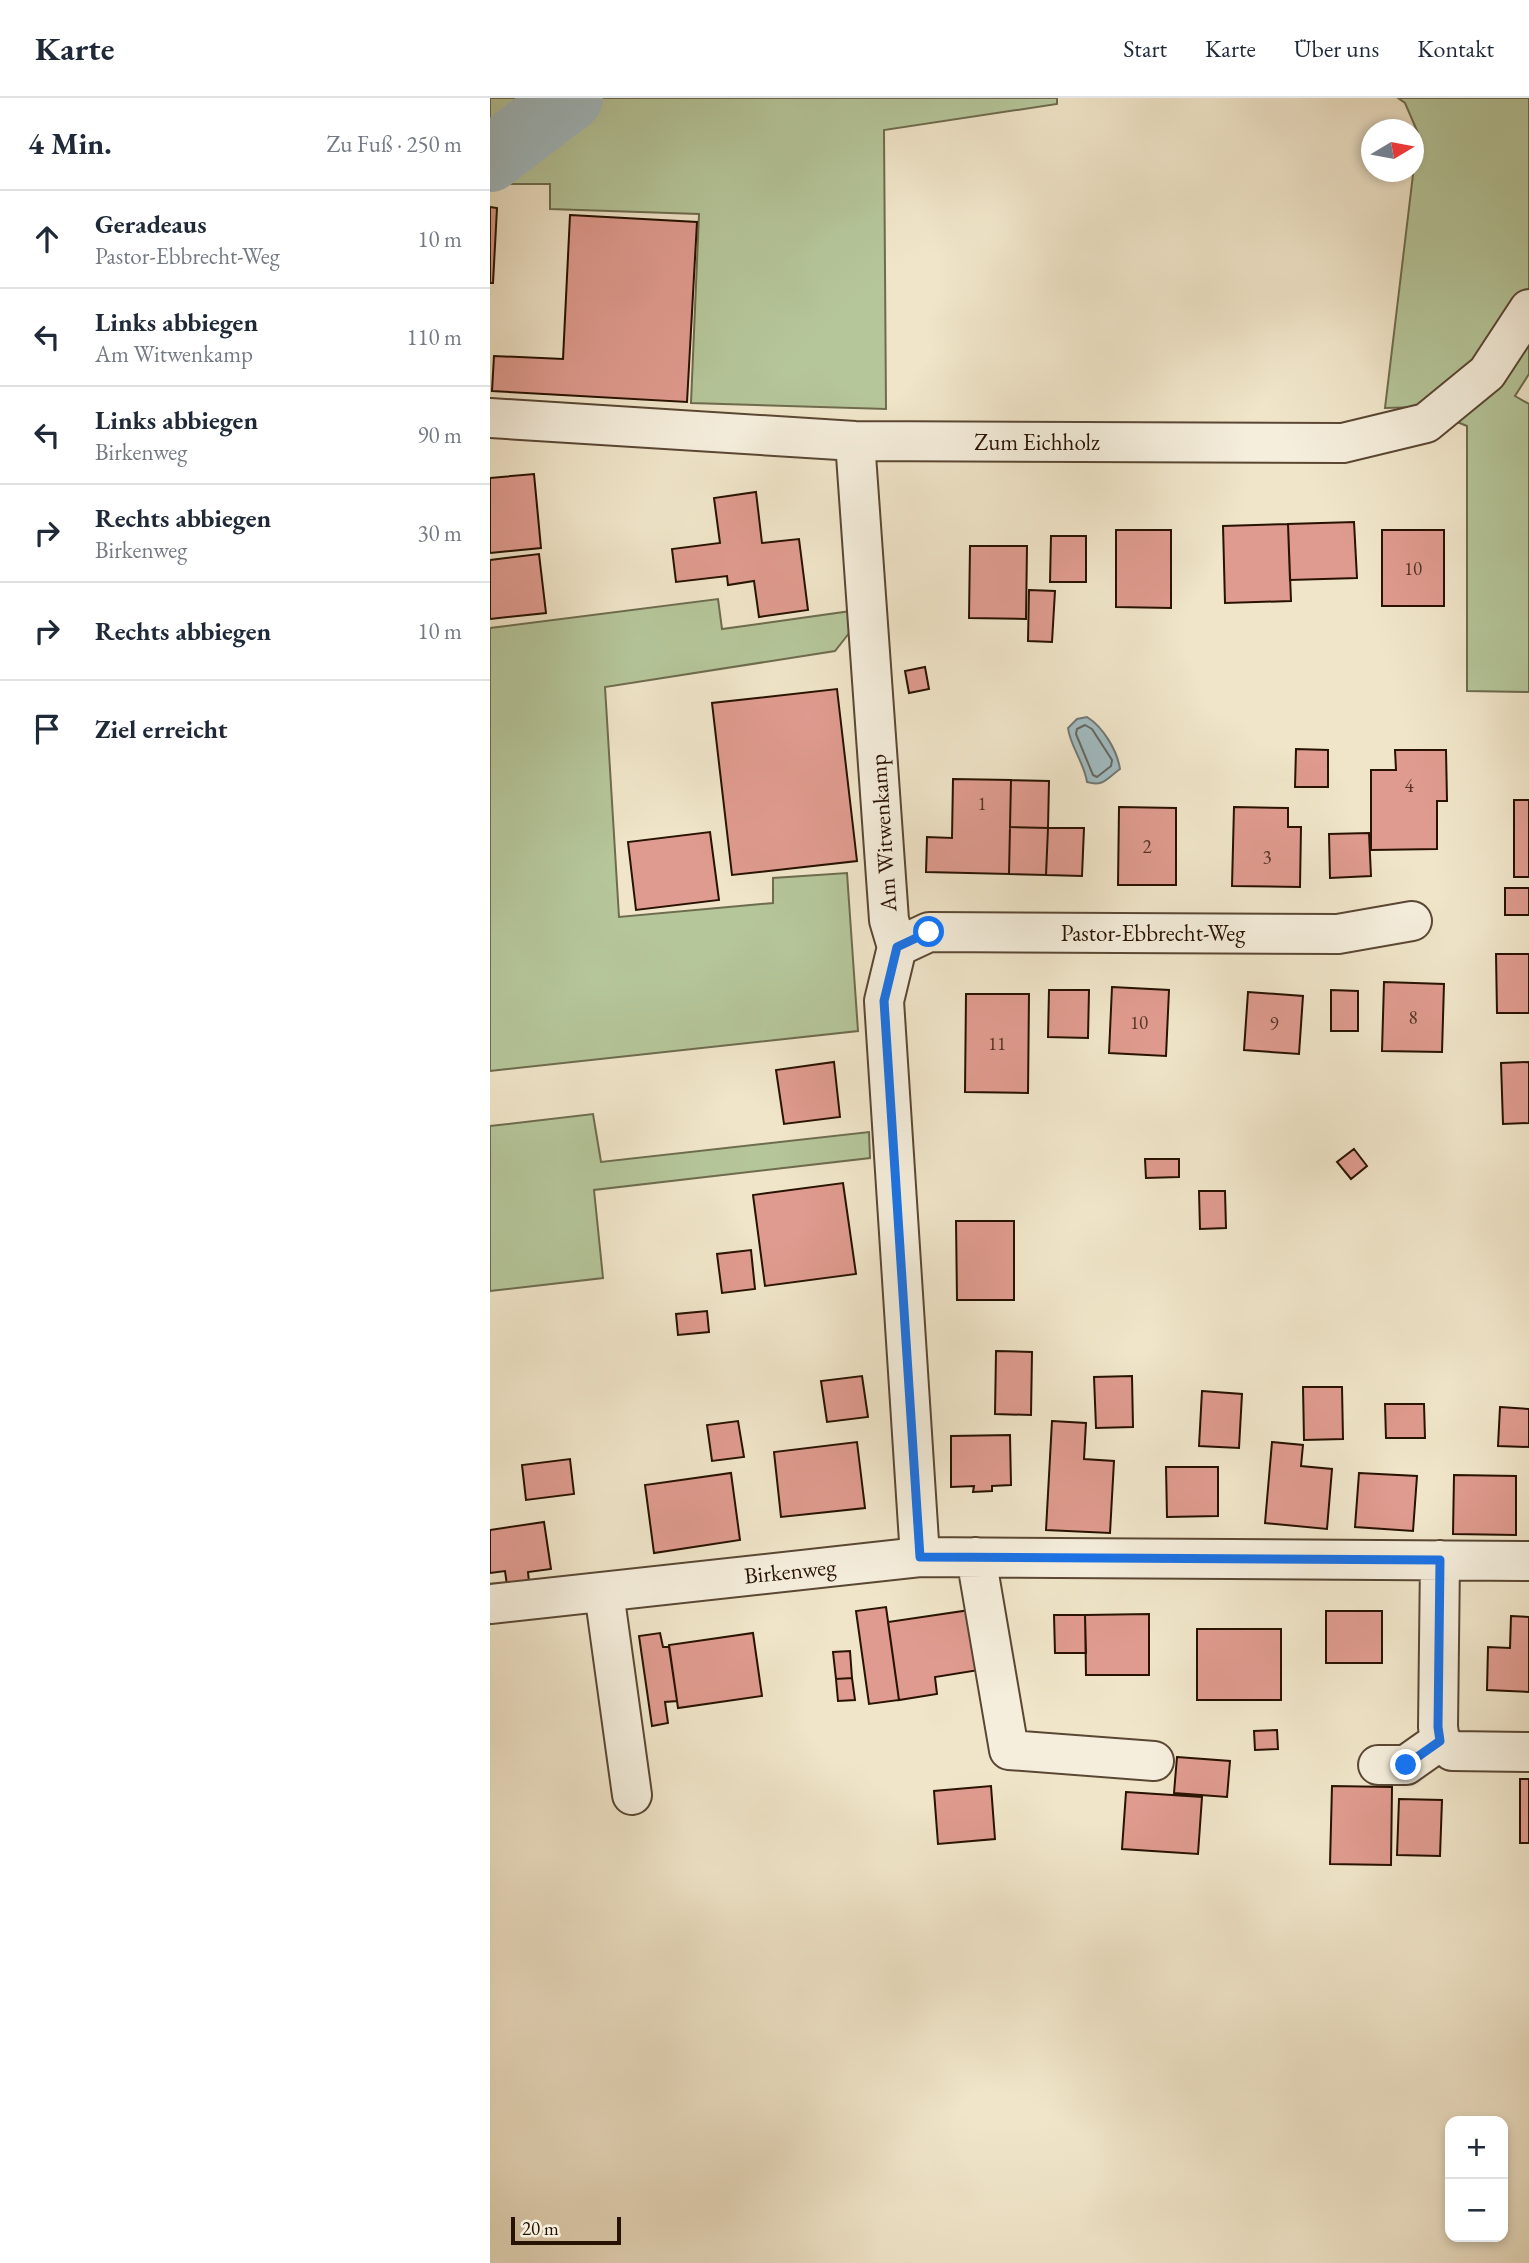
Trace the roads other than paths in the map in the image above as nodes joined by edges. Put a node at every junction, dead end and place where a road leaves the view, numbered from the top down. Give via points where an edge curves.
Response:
1 (1529, 309) edge
2 (490, 418) edge
3 (855, 441) junction
4 (1412, 921) dead end
5 (897, 947) junction
6 (920, 1557) junction
7 (976, 1557) junction
8 (1440, 1560) junction
9 (1529, 1561) edge
10 (604, 1592) junction
11 (490, 1604) edge
12 (1440, 1741) junction
13 (1529, 1752) edge
14 (1154, 1761) dead end
15 (1378, 1765) dead end
16 (632, 1796) dead end

1 - 3 street, Zum Eichholz via 1488,373 1426,424 1343,443
2 - 3 street, Zum Eichholz
3 - 5 street, Am Witwenkamp via 889,920
4 - 5 street, Pastor-Ebbrecht-Weg via 1338,934 929,932
5 - 6 street, Am Witwenkamp via 884,1001
6 - 7 street, Birkenweg
6 - 10 street, Birkenweg
7 - 8 street, Birkenweg
7 - 14 street via 1009,1750
8 - 9 street, Birkenweg
8 - 12 street
10 - 11 street, Birkenweg
10 - 16 street
12 - 13 street via 1452,1751
12 - 15 street via 1406,1765

